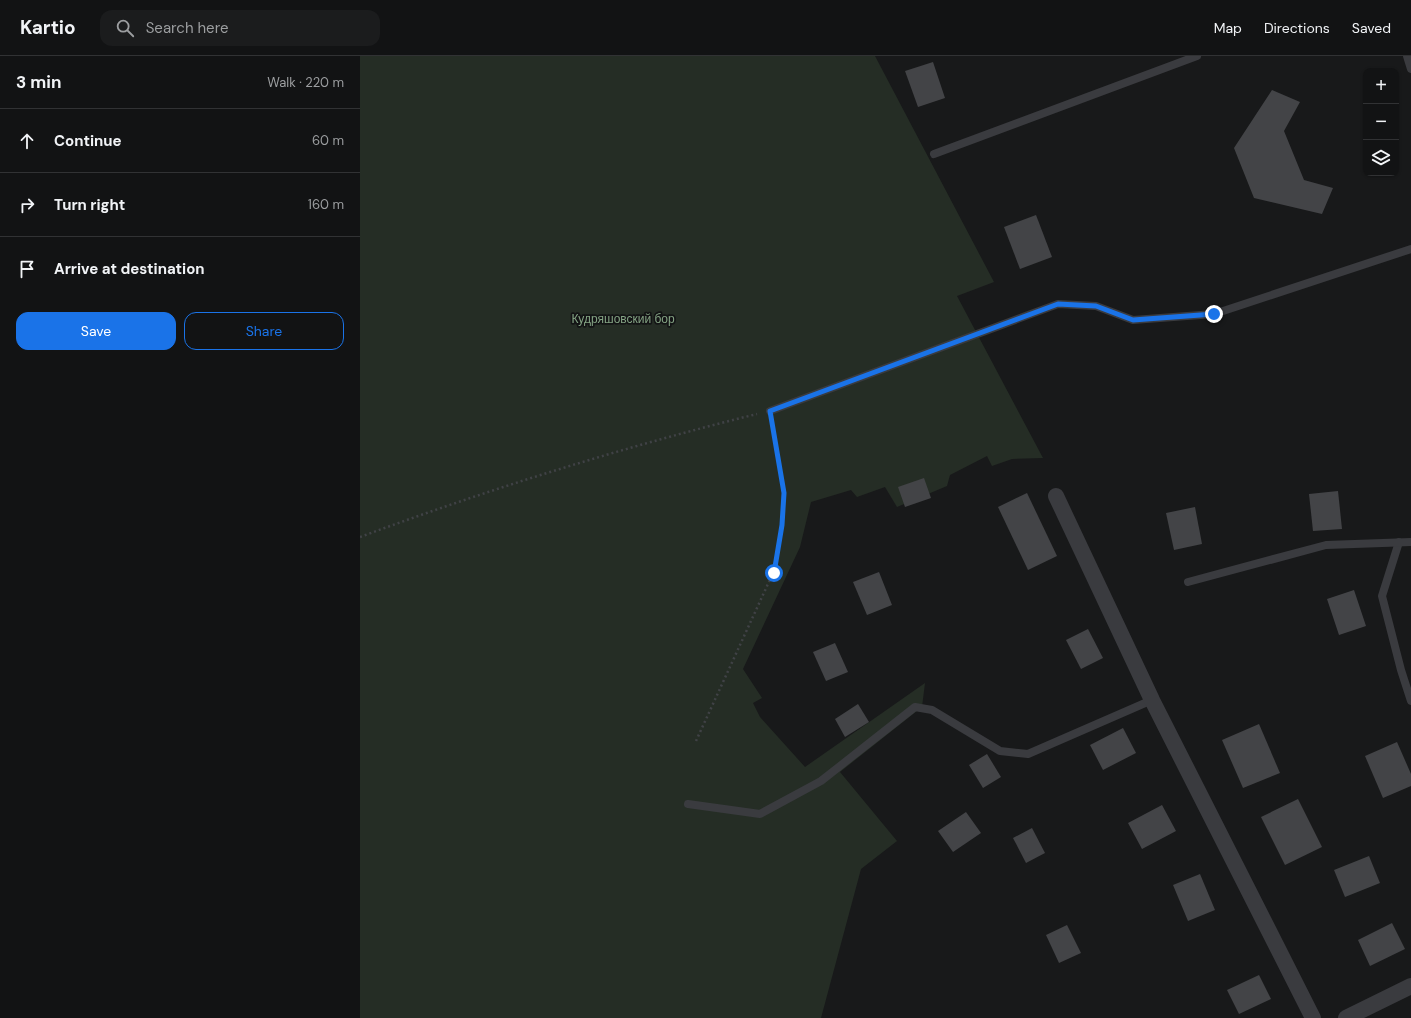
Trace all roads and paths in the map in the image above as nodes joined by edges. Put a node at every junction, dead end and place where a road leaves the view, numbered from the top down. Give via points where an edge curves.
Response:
1 (1197, 56) edge
2 (1407, 56) edge
3 (1411, 69) edge
4 (934, 154) dead end
5 (1411, 249) edge
6 (770, 411) junction
7 (1056, 496) dead end
8 (360, 537) edge
9 (1399, 542) junction
10 (1411, 542) edge
11 (1188, 582) dead end
12 (1152, 700) junction
13 (1411, 701) edge
14 (696, 741) dead end
15 (688, 804) dead end
16 (1411, 986) edge
17 (1313, 1018) edge
18 (1346, 1018) edge

1 - 4 lane
2 - 3 lane
5 - 6 lane via 1214,314 1133,320 1096,306 1058,304
6 - 8 path via 681,433 445,506
6 - 14 path via 784,493 774,573
7 - 12 street
9 - 10 lane
9 - 11 lane via 1326,545
9 - 13 lane via 1382,596
12 - 15 lane via 1028,754 1000,751 932,710 915,707 822,781 760,814
12 - 17 street
16 - 18 street

